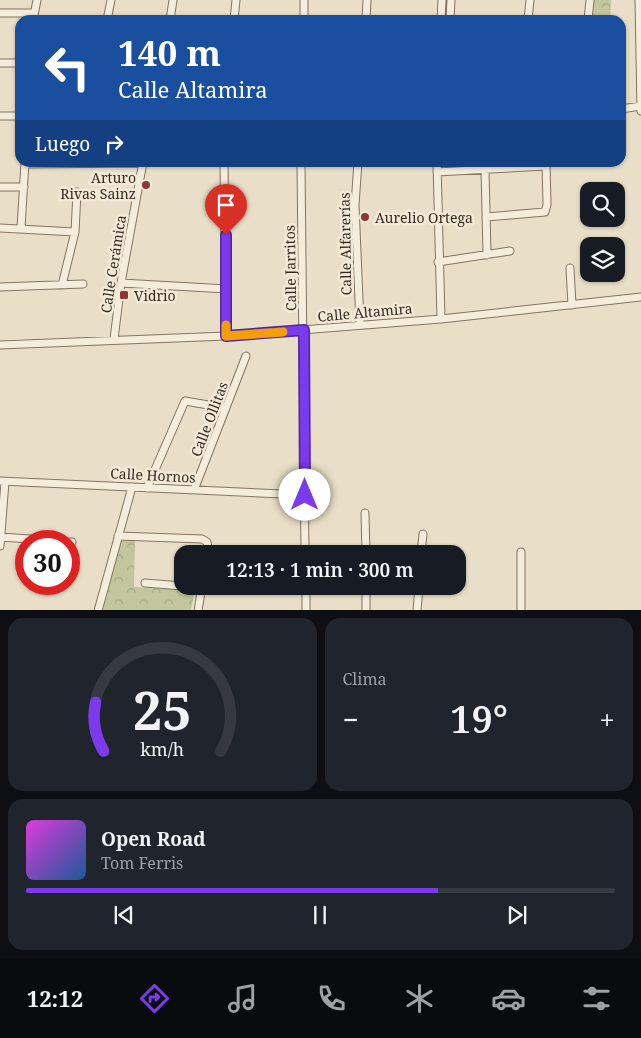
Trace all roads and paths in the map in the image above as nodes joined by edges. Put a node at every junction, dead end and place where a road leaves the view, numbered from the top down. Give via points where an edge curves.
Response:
1 (37, 0) edge
2 (111, 0) edge
3 (173, 0) edge
4 (236, 0) edge
5 (304, 0) edge
6 (367, 0) edge
7 (442, 0) edge
8 (451, 0) edge
9 (530, 0) edge
10 (590, 0) edge
11 (639, 0) edge
12 (0, 13) edge
13 (17, 15) edge
14 (34, 15) edge
15 (108, 15) edge
16 (171, 15) edge
17 (234, 15) edge
18 (304, 15) edge
19 (366, 15) edge
20 (441, 15) edge
21 (450, 15) edge
22 (528, 15) edge
23 (588, 15) edge
24 (0, 63) edge
25 (15, 63) edge
26 (641, 106) edge
27 (626, 108) edge
28 (641, 112) edge
29 (0, 116) edge
30 (15, 116) edge
31 (25, 167) edge
32 (142, 167) edge
33 (224, 167) edge
34 (300, 167) edge
35 (358, 167) edge
36 (437, 167) edge
37 (516, 167) edge
38 (546, 167) edge
39 (485, 170) junction
40 (437, 172) junction
41 (0, 187) edge
42 (24, 187) junction
43 (77, 192) dead end
44 (486, 217) junction
45 (0, 228) edge
46 (21, 228) junction
47 (75, 232) junction
48 (510, 251) dead end
49 (487, 255) junction
50 (438, 262) junction
51 (570, 268) dead end
52 (121, 282) junction
53 (62, 284) junction
54 (83, 284) dead end
55 (0, 286) edge
56 (227, 289) junction
57 (641, 297) edge
58 (572, 305) junction
59 (441, 319) junction
60 (360, 324) junction
61 (304, 330) junction
62 (226, 336) junction
63 (114, 339) junction
64 (0, 345) edge
65 (246, 356) dead end
66 (226, 408) junction
67 (3, 482) edge
68 (132, 487) junction
69 (147, 488) junction
70 (194, 490) junction
71 (305, 495) junction
72 (365, 513) dead end
73 (423, 534) dead end
74 (118, 536) junction
75 (1, 537) edge
76 (15, 538) edge
77 (208, 545) edge
78 (305, 545) edge
79 (366, 545) edge
80 (422, 545) edge
81 (0, 546) edge
82 (521, 552) dead end
83 (145, 584) dead end
84 (174, 586) edge
85 (200, 595) edge
86 (306, 595) edge
87 (366, 595) edge
88 (418, 595) edge
89 (98, 610) edge
90 (198, 610) edge
91 (306, 610) edge
92 (366, 610) edge
93 (417, 610) edge
94 (521, 610) edge

1 - 14 street
2 - 15 street
3 - 16 street
4 - 17 street
5 - 18 street
6 - 19 street
7 - 20 street
8 - 21 street
9 - 22 street
10 - 23 street
11 - 26 street
12 - 13 street
24 - 25 street
26 - 27 street
26 - 28 street
29 - 30 street
31 - 42 street
32 - 52 street, Calle Cerámica
33 - 56 street
34 - 61 street, Calle Jarritos
35 - 60 street, Calle Alfarerías via 355,205
36 - 40 street
37 - 39 street
38 - 44 street via 545,212
39 - 40 street
39 - 44 street
40 - 50 street
41 - 42 street
42 - 46 street
43 - 47 street
44 - 49 street
45 - 46 street
46 - 47 street
47 - 53 street
48 - 49 street
49 - 50 street
50 - 59 street
51 - 58 street
52 - 56 street
52 - 63 street, Calle Cerámica
53 - 54 street
53 - 55 street
56 - 62 street
57 - 58 street, Calle Altamira
58 - 59 street, Calle Altamira
59 - 60 street, Calle Altamira
60 - 61 street, Calle Altamira
61 - 62 street, Calle Altamira
61 - 71 street, Calle Jarritos
62 - 63 street, Calle Altamira
63 - 64 street, Calle Altamira
65 - 66 street, Calle Ollitas
66 - 69 street via 190,400 182,404
66 - 70 street, Calle Ollitas
67 - 68 street, Calle Hornos
67 - 75 street
68 - 69 street, Calle Hornos
68 - 74 street
69 - 70 street, Calle Hornos
70 - 71 street, Calle Hornos
71 - 78 street, Calle Jarritos
72 - 79 street
73 - 80 street
74 - 77 street via 202,539
74 - 89 street
75 - 76 street
75 - 81 street
82 - 94 street
83 - 84 street
85 - 90 street
86 - 91 street
87 - 92 street
88 - 93 street

